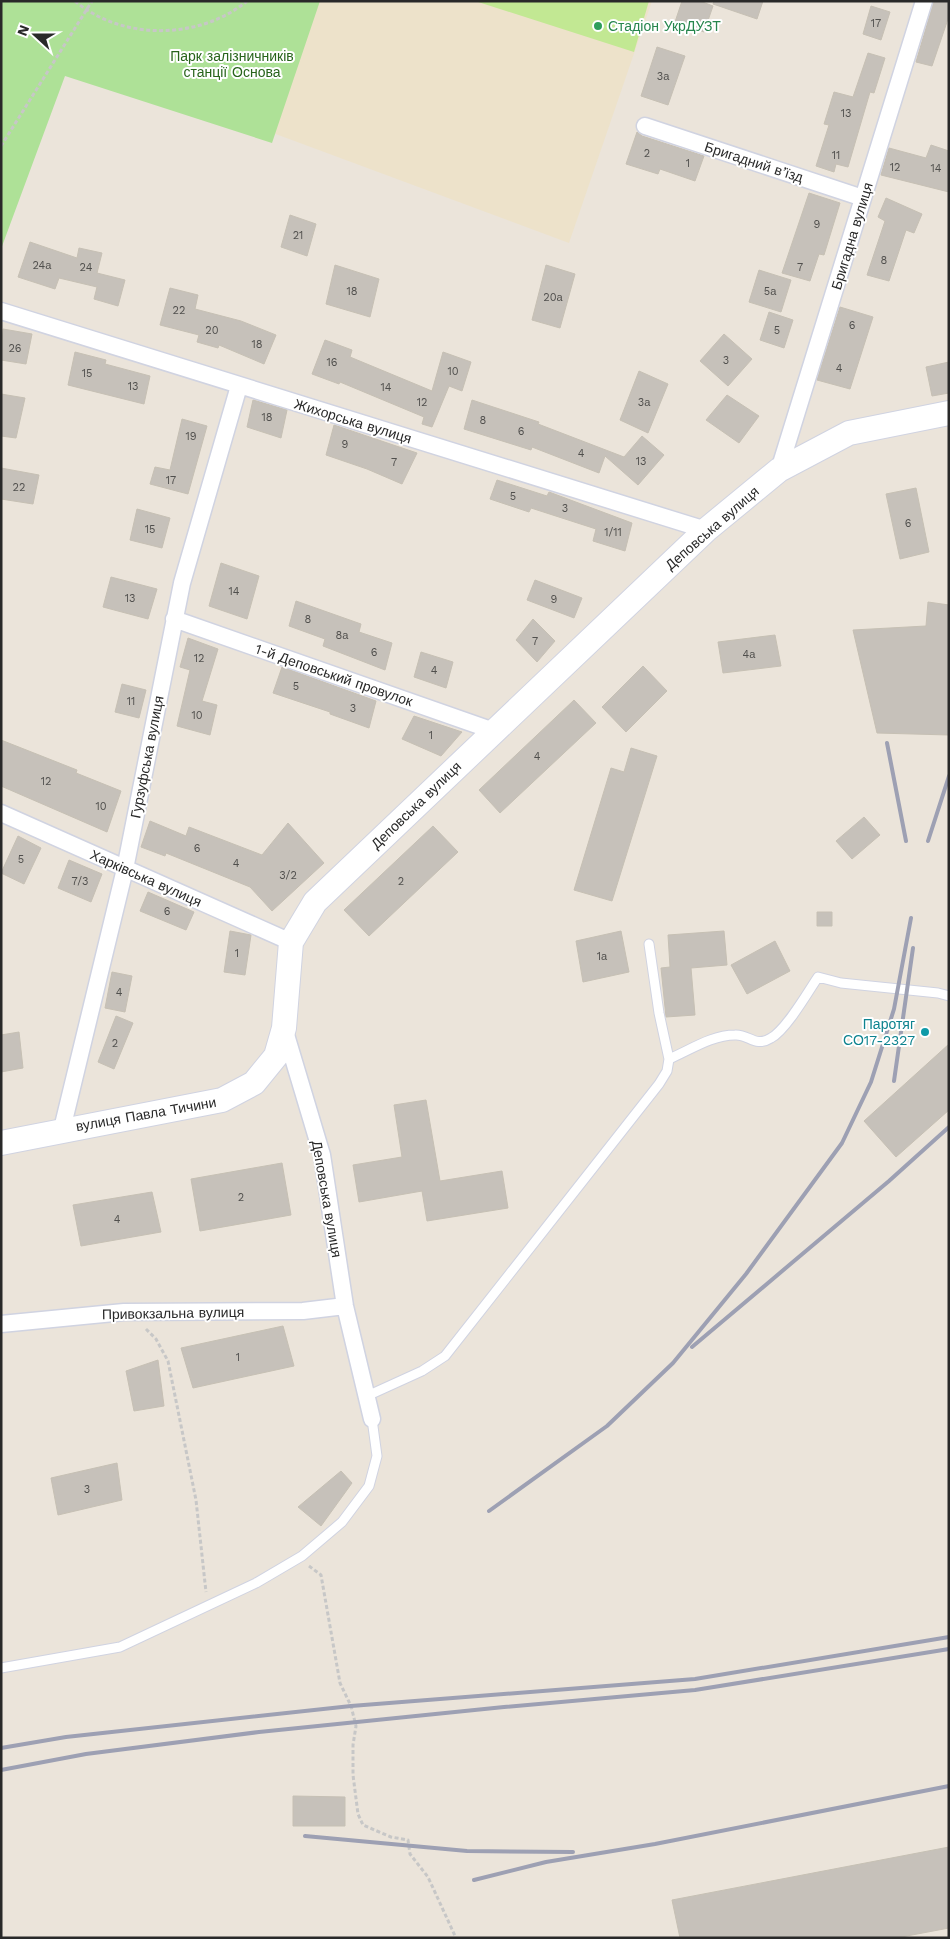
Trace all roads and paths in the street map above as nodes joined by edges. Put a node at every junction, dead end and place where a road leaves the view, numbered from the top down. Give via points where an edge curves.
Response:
1 (74, 1) edge
2 (92, 1) edge
3 (248, 1) edge
4 (924, 1) edge
5 (86, 11) junction
6 (645, 126) dead end
7 (1, 146) edge
8 (863, 198) junction
9 (1, 311) edge
10 (239, 386) junction
11 (949, 413) edge
12 (779, 470) junction
13 (706, 530) junction
14 (174, 619) junction
15 (494, 731) junction
16 (1, 814) edge
17 (125, 869) junction
18 (291, 942) junction
19 (649, 944) dead end
20 (949, 996) edge
21 (284, 1028) junction
22 (669, 1059) junction
23 (62, 1129) junction
24 (1, 1143) edge
25 (345, 1306) junction
26 (124, 1312) junction
27 (1, 1324) edge
28 (367, 1396) junction
29 (372, 1419) joint
30 (302, 1556) junction
31 (207, 1606) junction
32 (1, 1668) edge
33 (456, 1938) edge

1 - 5 path
2 - 5 path
3 - 5 path via 232,14 184,30 133,29
4 - 8 street, Бригадна вулиця
5 - 7 path
6 - 8 street, Бригадний в’їзд
8 - 12 street, Бригадна вулиця
9 - 10 street, Жихорська вулиця
10 - 13 street, Жихорська вулиця
10 - 14 street, Гурзуфська вулиця
11 - 12 main road, Деповська вулиця via 849,433
12 - 13 main road, Деповська вулиця
13 - 15 main road, Деповська вулиця
14 - 15 street, 1-й Деповський провулок
14 - 17 street, Гурзуфська вулиця
15 - 18 main road, Деповська вулиця via 315,902
16 - 17 street, Харківська вулиця
17 - 18 street, Харківська вулиця
17 - 23 street, Гурзуфська вулиця
18 - 21 main road, Деповська вулиця
19 - 22 lane
20 - 22 lane via 840,983 818,977 772,1038 756,1042 736,1034 715,1038
21 - 23 main road, вулиця Павла Тичини via 276,1056 254,1083 222,1100
21 - 25 street, Деповська вулиця via 322,1155
22 - 28 lane via 667,1071 642,1108 445,1356 422,1372
23 - 24 main road, вулиця Павла Тичини
25 - 26 street, Привокзальна вулиця via 303,1311
25 - 28 street, Деповська вулиця
26 - 27 street, Привокзальна вулиця
26 - 31 path via 156,1339 168,1360 196,1500
28 - 29 street, Деповська вулиця
29 - 30 lane via 377,1456 369,1486 342,1522
30 - 31 lane
30 - 33 path via 306,1564 321,1575 340,1683 356,1726 353,1745 358,1814 363,1825 391,1837 408,1840 410,1854 428,1877
31 - 32 lane via 120,1647

